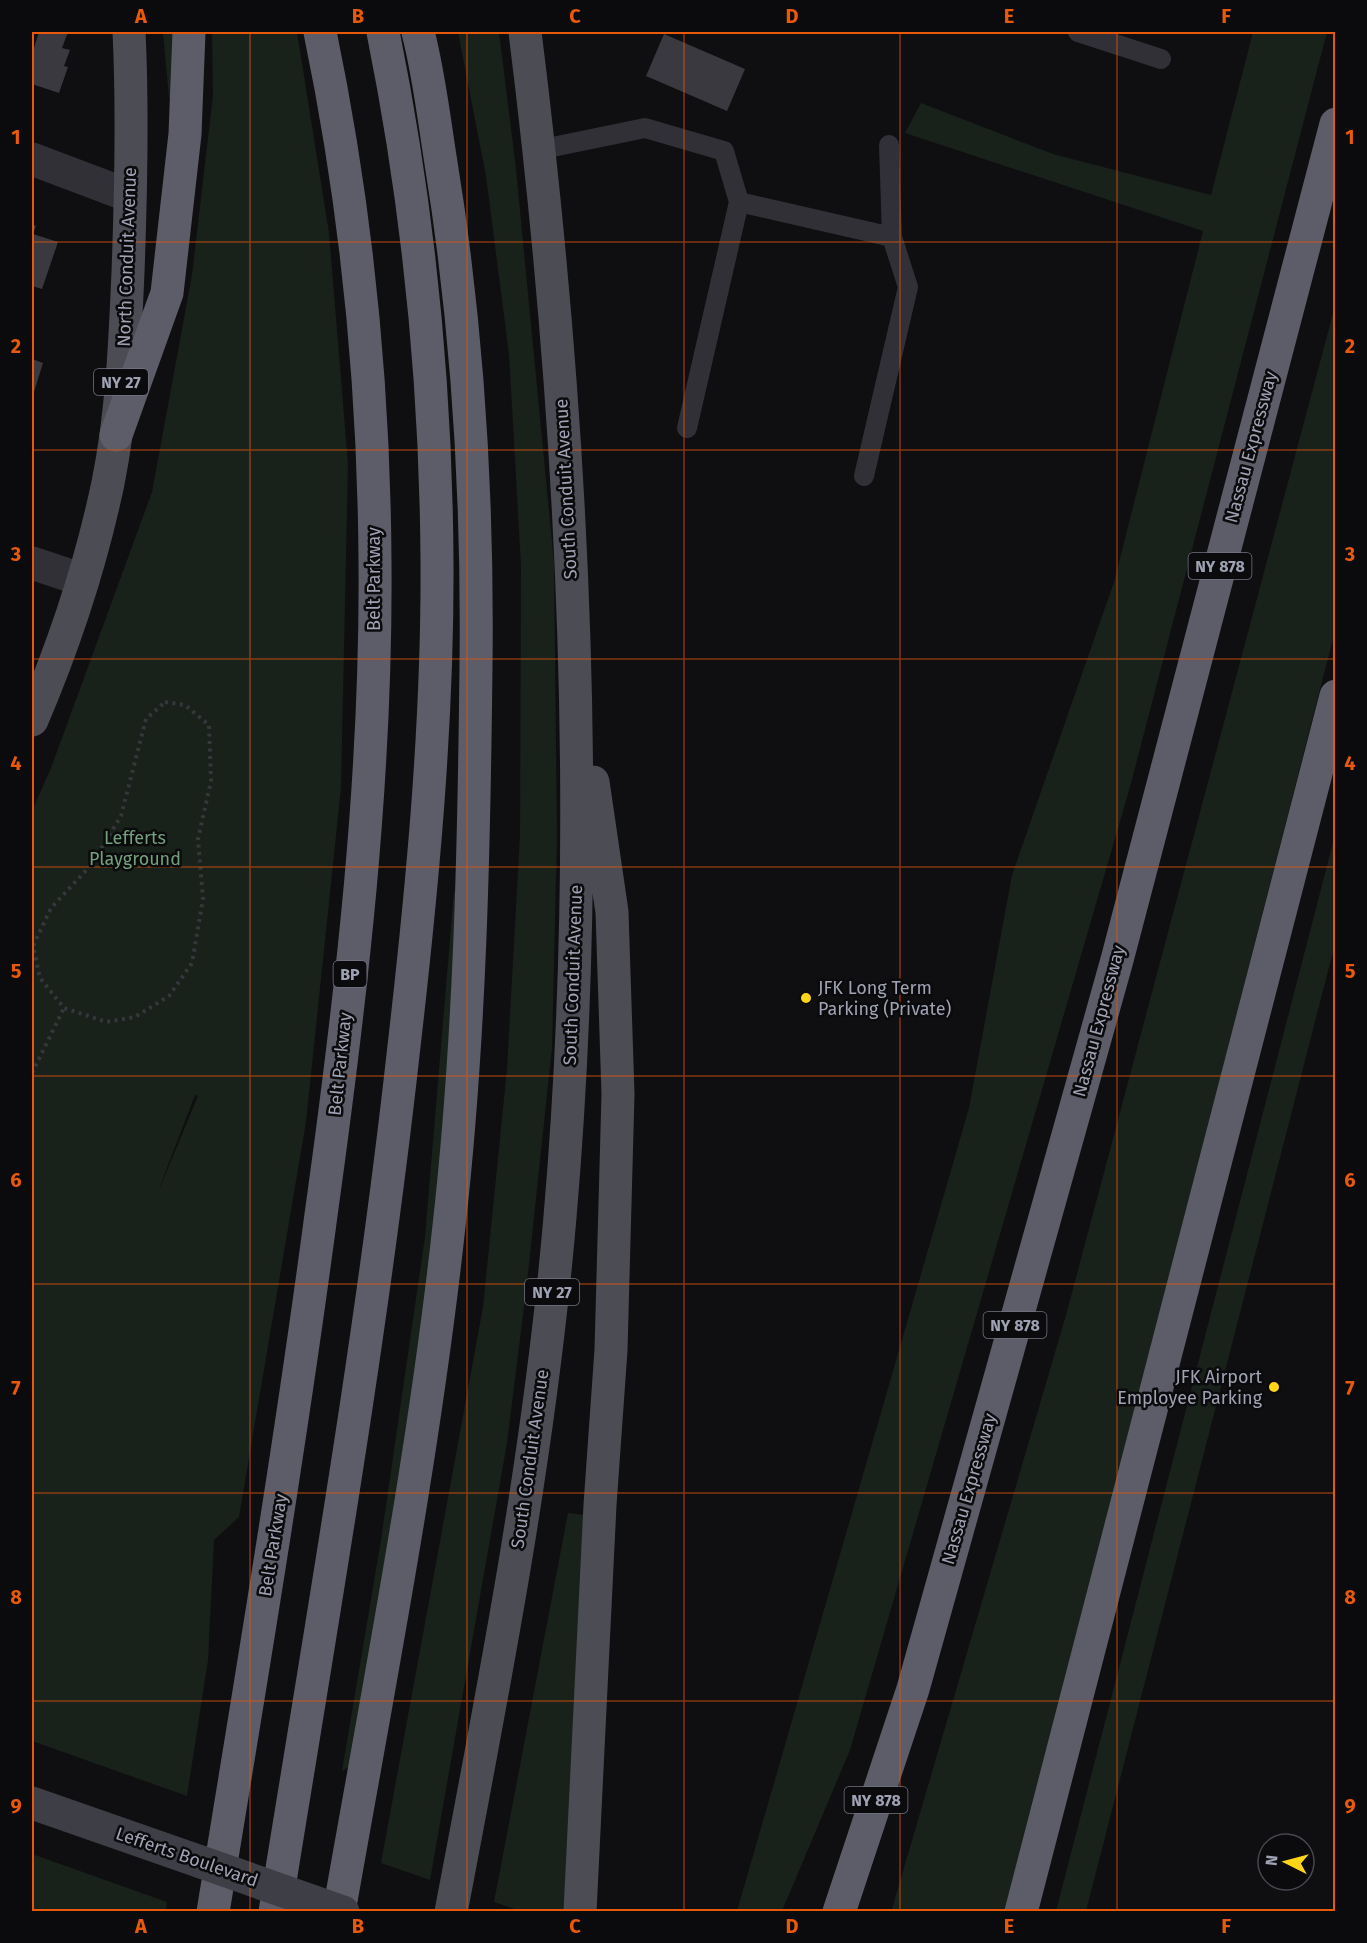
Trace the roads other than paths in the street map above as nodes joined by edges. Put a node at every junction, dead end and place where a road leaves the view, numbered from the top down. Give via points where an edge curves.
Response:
1 (129, 32) edge
2 (189, 32) edge
3 (320, 32) edge
4 (383, 32) edge
5 (418, 32) edge
6 (525, 32) edge
7 (1078, 32) edge
8 (1161, 58) dead end
9 (1335, 124) edge
10 (889, 145) dead end
11 (538, 150) junction
12 (32, 159) edge
13 (130, 196) junction
14 (739, 202) junction
15 (892, 237) junction
16 (687, 428) dead end
17 (116, 435) junction
18 (864, 476) dead end
19 (32, 563) edge
20 (83, 580) junction
21 (576, 665) junction
22 (1335, 696) edge
23 (32, 720) edge
24 (913, 1689) junction
25 (32, 1803) edge
26 (213, 1911) edge
27 (275, 1911) edge
28 (341, 1911) edge
29 (451, 1911) edge
30 (580, 1911) edge
31 (839, 1911) edge
32 (857, 1911) edge
33 (1021, 1911) edge

1 - 13 main road, North Conduit Avenue / NY 27
2 - 17 highway via 185,134 167,293
3 - 26 highway, Belt Parkway / BP via 347,185 368,373 375,562 366,814 333,1126 299,1376
4 - 27 highway via 412,205 433,432 437,597 431,761 412,983 385,1204 337,1540
5 - 28 highway via 456,270 474,487 475,712 467,981 458,1145 431,1374
6 - 11 main road, South Conduit Avenue / NY 27
7 - 8 lane
9 - 24 highway, Nassau Expressway / NY 878 via 1117,960
10 - 15 lane
11 - 14 lane via 645,128 724,152
11 - 21 main road, South Conduit Avenue / NY 27 via 559,376
12 - 13 street
13 - 17 main road, North Conduit Avenue / NY 27
14 - 15 lane
14 - 16 lane
15 - 18 lane via 908,288
17 - 20 main road, North Conduit Avenue / NY 27
19 - 20 street
20 - 23 main road, North Conduit Avenue / NY 27
21 - 29 main road, South Conduit Avenue / NY 27 via 575,925 560,1218 526,1494
21 - 30 main road via 612,912 618,1094 611,1339
22 - 33 highway
24 - 31 highway, Nassau Expressway / NY 878
24 - 32 highway
25 - 28 main road, Lefferts Boulevard, bridge

